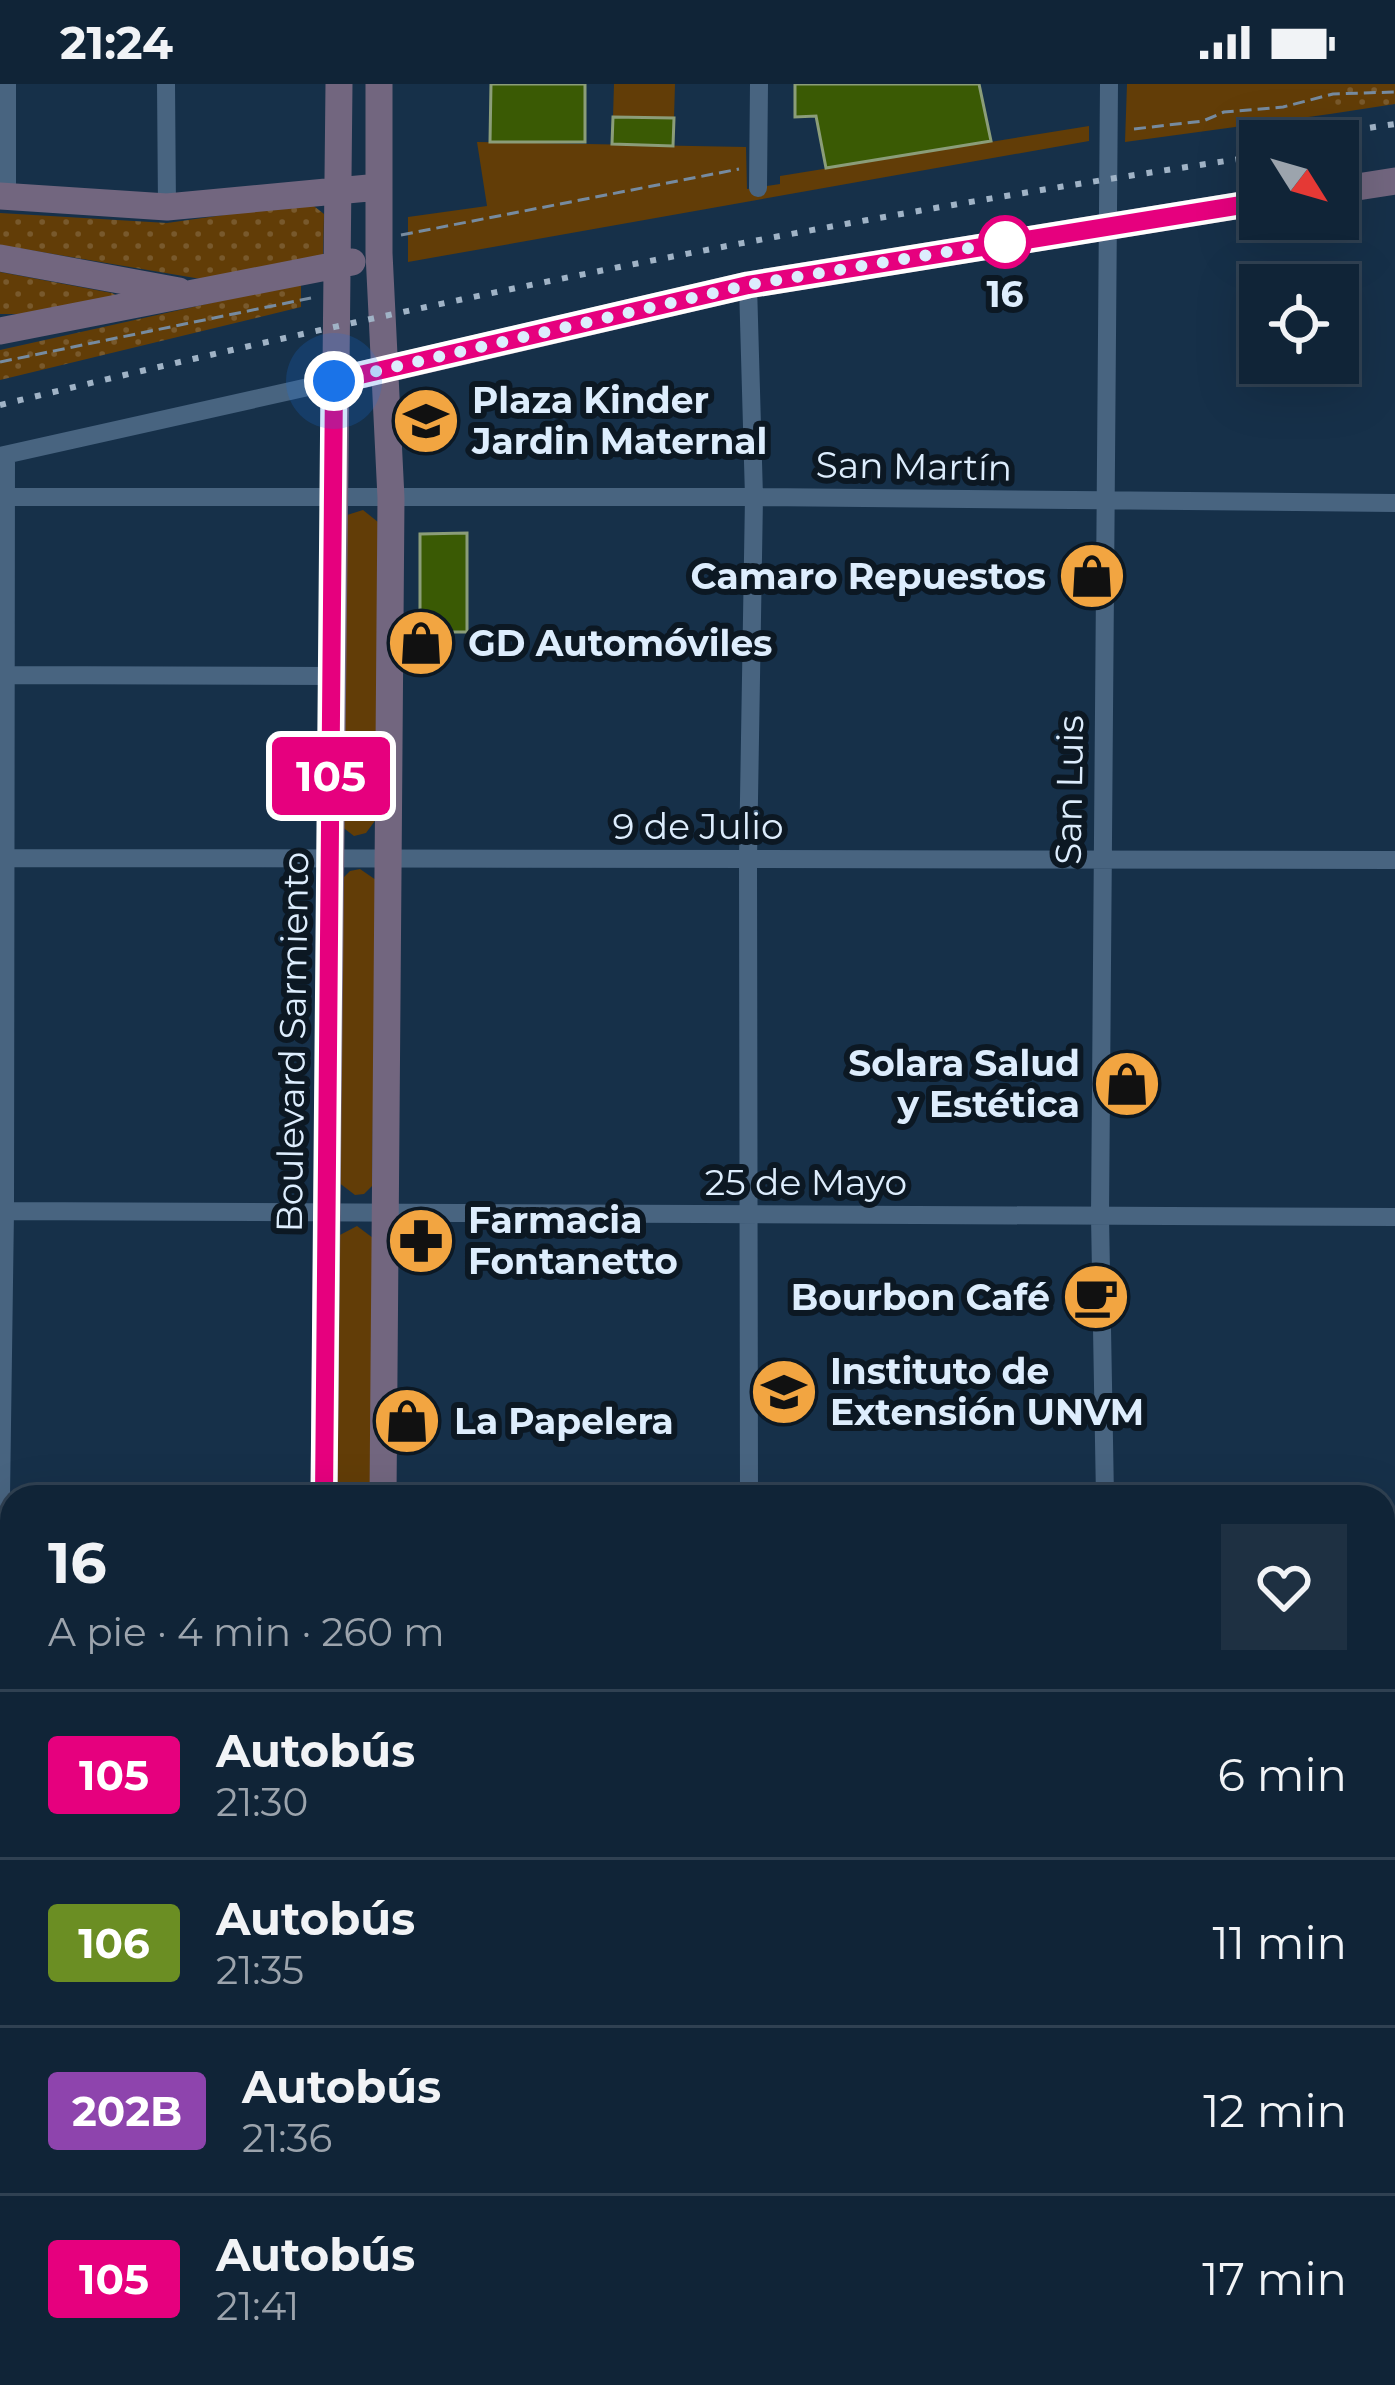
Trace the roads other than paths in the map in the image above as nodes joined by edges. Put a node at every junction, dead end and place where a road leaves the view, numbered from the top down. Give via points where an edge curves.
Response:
1 (7, 84) edge
2 (166, 84) edge
3 (339, 84) edge
4 (380, 84) edge
5 (759, 84) edge
6 (1109, 84) edge
7 (1395, 181) edge
8 (379, 187) junction
9 (1359, 187) edge
10 (339, 188) junction
11 (758, 188) dead end
12 (4, 196) edge
13 (1239, 205) edge
14 (166, 207) junction
15 (1108, 225) junction
16 (379, 246) junction
17 (0, 258) edge
18 (340, 266) junction
19 (748, 285) junction
20 (198, 293) junction
21 (0, 331) edge
22 (386, 368) junction
23 (334, 381) junction
24 (3, 456) edge
25 (754, 496) junction
26 (4, 497) edge
27 (334, 498) junction
28 (391, 498) junction
29 (1105, 501) junction
30 (1395, 503) edge
31 (3, 674) edge
32 (332, 676) junction
33 (3, 858) edge
34 (385, 859) junction
35 (748, 859) junction
36 (330, 860) junction
37 (1102, 860) junction
38 (1395, 860) edge
39 (327, 1210) junction
40 (3, 1211) edge
41 (385, 1211) junction
42 (750, 1215) junction
43 (1100, 1216) junction
44 (1395, 1217) edge
45 (1, 1485) edge
46 (324, 1485) edge
47 (383, 1485) edge
48 (749, 1485) edge
49 (1105, 1485) edge

1 - 12 street
2 - 14 street
3 - 10 main road, Boulevard Sarmiento
4 - 8 main road
5 - 11 street
6 - 15 street, San Luis
7 - 9 main road
8 - 10 main road
8 - 16 main road
10 - 14 main road
10 - 18 main road, Boulevard Sarmiento
12 - 14 main road
13 - 15 main road
15 - 19 main road
15 - 29 street, San Luis
16 - 18 main road
16 - 22 main road
17 - 20 main road
18 - 20 main road
18 - 23 main road, Boulevard Sarmiento
19 - 22 main road
19 - 25 street
20 - 21 main road
22 - 23 main road
22 - 28 main road
23 - 24 street
23 - 27 main road, Boulevard Sarmiento
24 - 26 street
25 - 28 street, San Martín
25 - 29 street, San Martín
25 - 35 street
26 - 27 street, San Martín
26 - 31 street
27 - 28 street, San Martín
27 - 32 main road, Boulevard Sarmiento
28 - 34 main road
29 - 30 street, San Martín
29 - 37 street, San Luis
31 - 32 street
31 - 33 street
32 - 36 main road, Boulevard Sarmiento
33 - 36 street, 9 de Julio
33 - 40 street
34 - 35 street, 9 de Julio
34 - 36 street, 9 de Julio
34 - 41 main road
35 - 37 street, 9 de Julio
35 - 42 street
36 - 39 main road, Boulevard Sarmiento
37 - 38 street, 9 de Julio
37 - 43 street, San Luis
39 - 40 street, 25 de Mayo
39 - 41 street, 25 de Mayo
39 - 46 main road, Boulevard Sarmiento
40 - 45 street
41 - 42 street, 25 de Mayo
41 - 47 main road
42 - 43 street, 25 de Mayo
42 - 48 street
43 - 44 street, 25 de Mayo
43 - 49 street, San Luis

